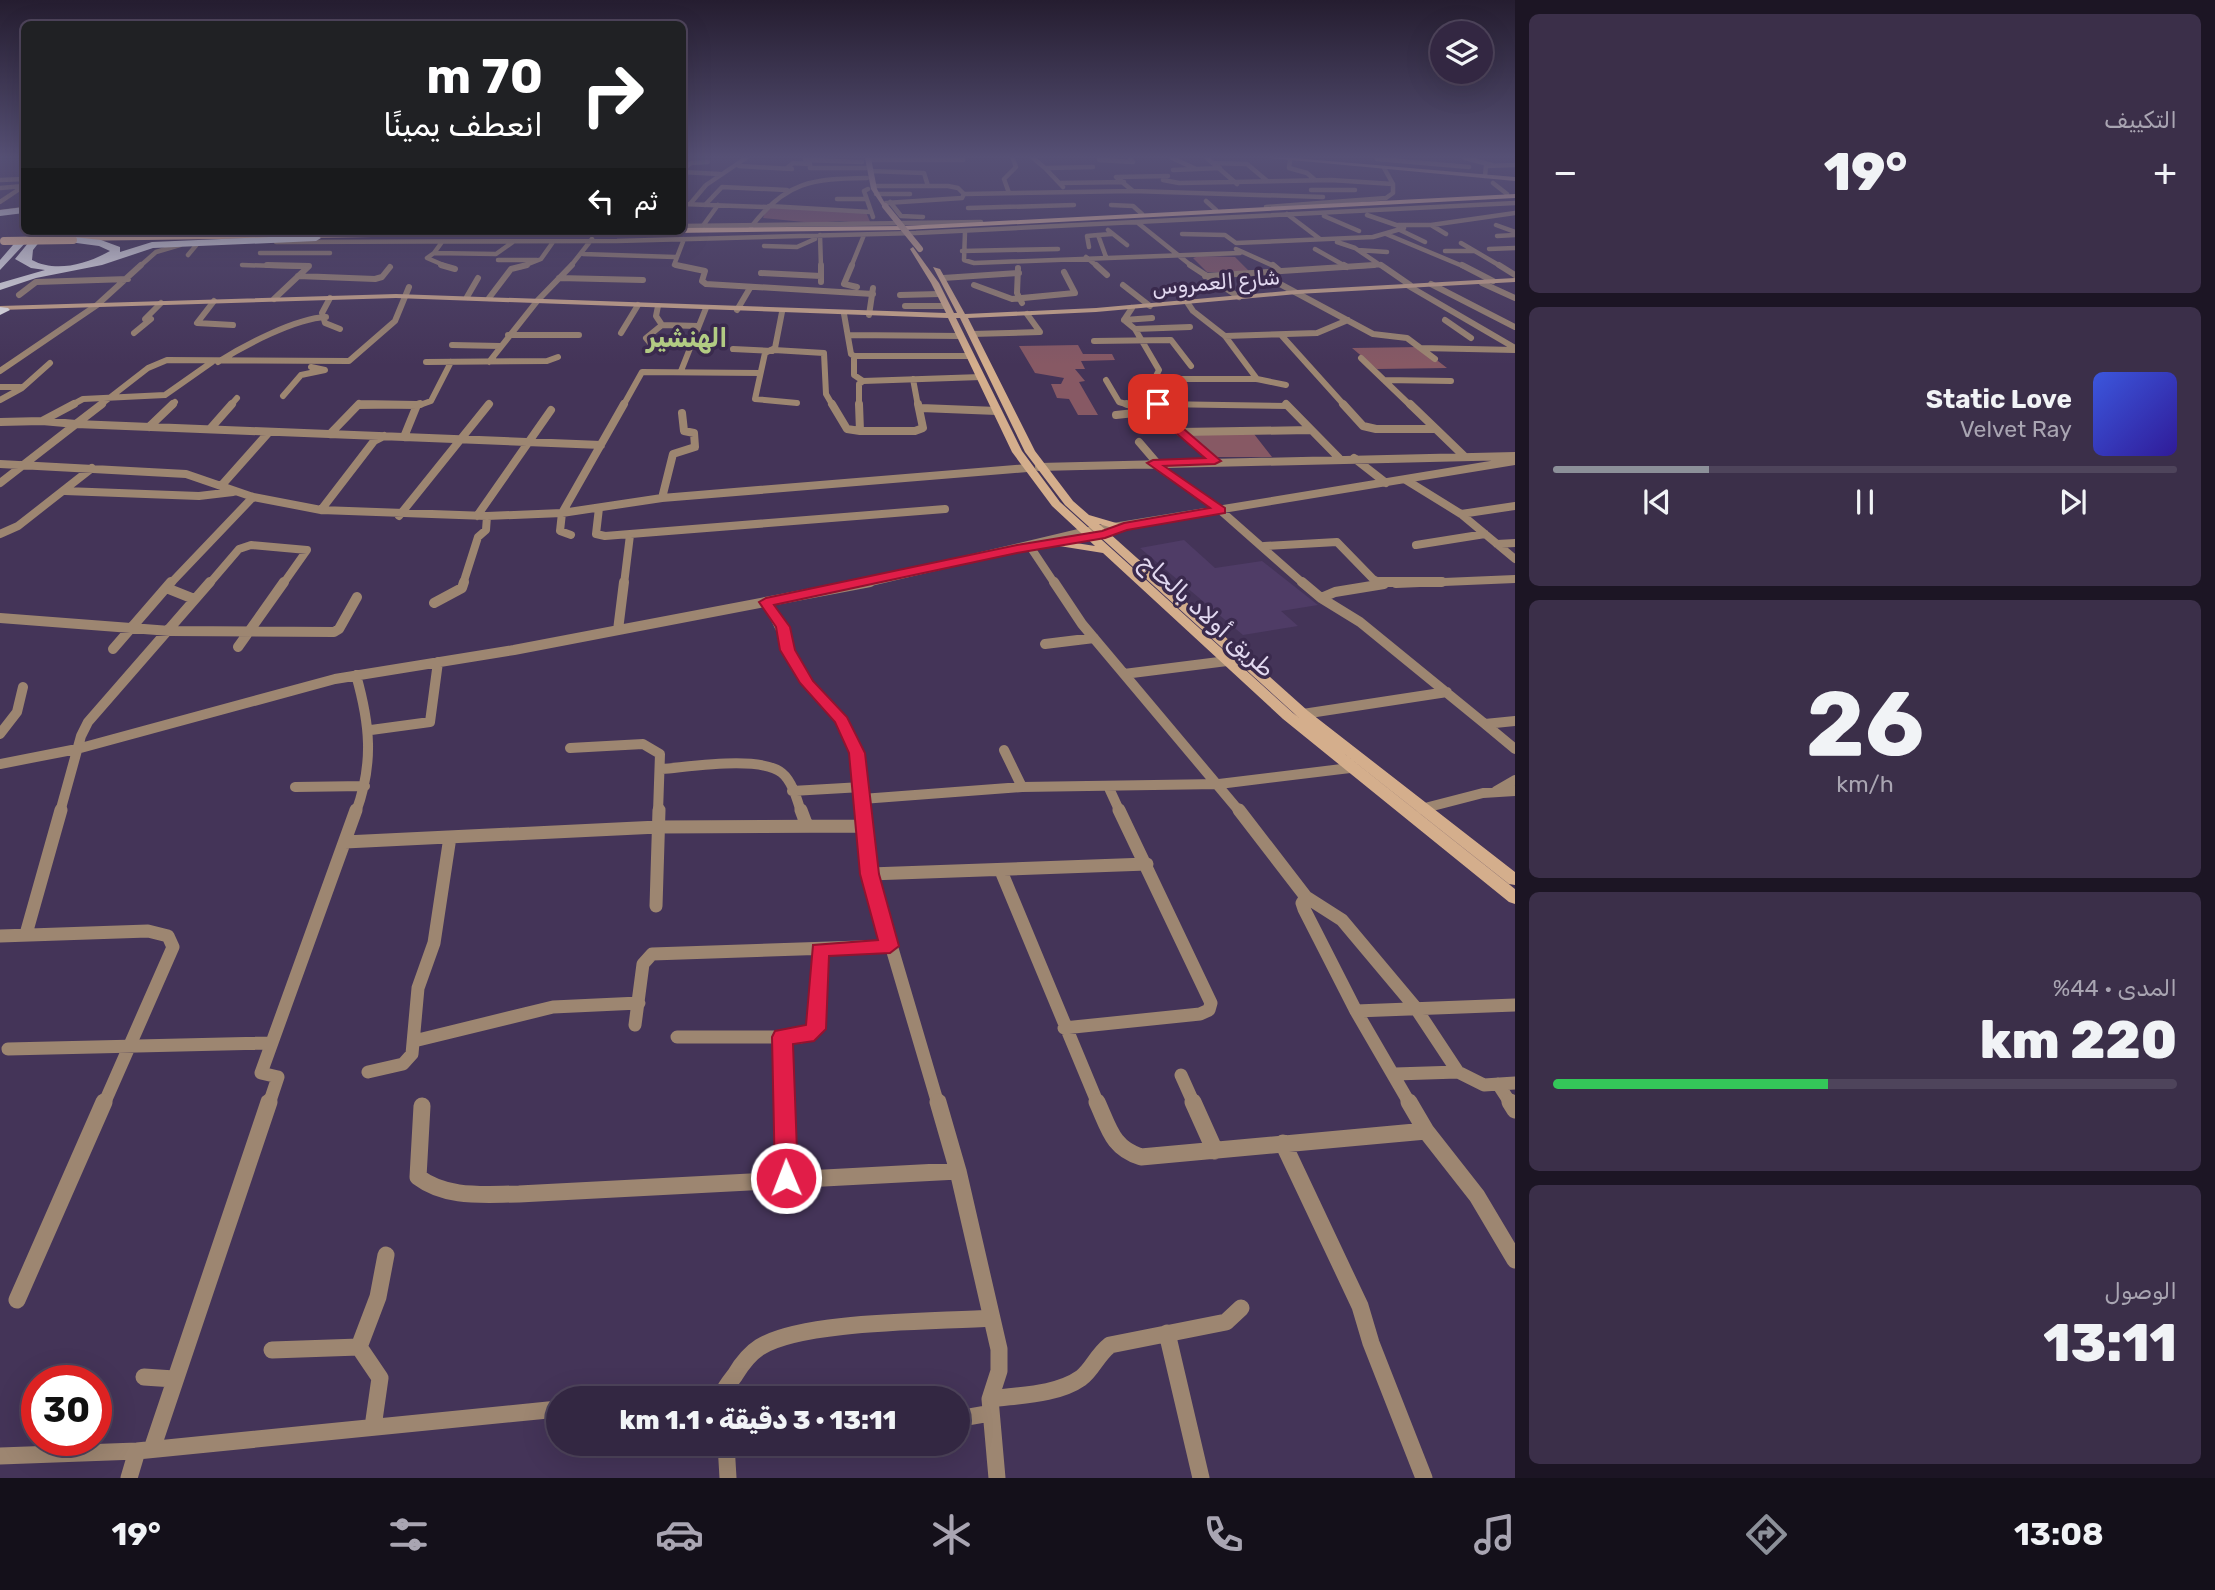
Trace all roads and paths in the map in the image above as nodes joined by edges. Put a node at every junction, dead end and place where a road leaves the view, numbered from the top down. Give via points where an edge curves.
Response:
1 (702, 227) edge
2 (751, 227) edge
3 (880, 227) edge
4 (901, 227) edge
5 (1001, 227) edge
6 (1072, 227) edge
7 (1106, 227) edge
8 (1143, 227) edge
9 (1174, 227) edge
10 (1306, 227) edge
11 (1350, 227) edge
12 (1410, 227) edge
13 (1434, 227) edge
14 (1055, 228) junction
15 (1399, 228) junction
16 (686, 231) edge
17 (1359, 231) dead end
18 (965, 232) junction
19 (686, 233) edge
20 (1515, 233) edge
21 (1098, 234) junction
22 (1112, 234) junction
23 (1182, 234) junction
24 (1386, 234) junction
25 (1446, 234) dead end
26 (29, 235) edge
27 (38, 235) edge
28 (94, 235) edge
29 (179, 235) edge
30 (512, 235) edge
31 (597, 235) edge
32 (864, 235) junction
33 (290, 236) junction
34 (1497, 236) dead end
35 (820, 237) junction
36 (316, 238) junction
37 (71, 239) junction
38 (684, 239) junction
39 (1324, 239) junction
40 (1, 240) edge
41 (342, 242) junction
42 (442, 242) junction
43 (554, 242) junction
44 (588, 242) junction
45 (1425, 242) dead end
46 (198, 243) junction
47 (1236, 243) junction
48 (1461, 243) dead end
49 (1127, 245) dead end
50 (764, 246) dead end
51 (1088, 247) dead end
52 (23, 248) junction
53 (917, 249) junction
54 (1058, 249) junction
55 (1315, 249) dead end
56 (1489, 249) dead end
57 (1358, 250) junction
58 (962, 251) junction
59 (1445, 251) dead end
60 (1474, 251) junction
61 (1515, 251) edge
62 (1387, 252) dead end
63 (260, 253) dead end
64 (330, 253) junction
65 (434, 253) junction
66 (1240, 253) junction
67 (583, 254) junction
68 (1194, 254) junction
69 (188, 255) dead end
70 (1176, 256) junction
71 (675, 257) junction
72 (1086, 257) junction
73 (1106, 257) junction
74 (0, 258) edge
75 (1061, 258) junction
76 (324, 259) dead end
77 (498, 260) dead end
78 (537, 260) junction
79 (1011, 262) junction
80 (242, 265) dead end
81 (309, 265) junction
82 (318, 265) dead end
83 (1380, 265) junction
84 (0, 267) edge
85 (1346, 267) junction
86 (454, 269) dead end
87 (1280, 271) junction
88 (398, 272) dead end
89 (1064, 272) dead end
90 (761, 273) dead end
91 (1019, 273) junction
92 (1107, 275) dead end
93 (298, 276) junction
94 (1205, 276) junction
95 (478, 278) dead end
96 (559, 278) junction
97 (943, 278) junction
98 (128, 279) junction
99 (1514, 279) edge
100 (643, 280) dead end
101 (764, 280) dead end
102 (821, 280) junction
103 (0, 281) edge
104 (1493, 281) junction
105 (1480, 282) junction
106 (1280, 284) dead end
107 (1431, 284) junction
108 (974, 285) dead end
109 (1123, 285) dead end
110 (1409, 285) junction
111 (0, 287) edge
112 (409, 287) dead end
113 (750, 288) junction
114 (821, 292) junction
115 (1297, 292) junction
116 (873, 294) junction
117 (939, 294) junction
118 (19, 295) dead end
119 (900, 295) dead end
120 (1000, 295) junction
121 (406, 296) junction
122 (467, 297) junction
123 (1238, 297) junction
124 (330, 298) junction
125 (489, 298) junction
126 (1515, 298) edge
127 (274, 299) junction
128 (1019, 299) junction
129 (538, 300) junction
130 (992, 300) dead end
131 (214, 301) junction
132 (1186, 302) junction
133 (161, 303) junction
134 (97, 305) junction
135 (638, 305) junction
136 (658, 306) junction
137 (905, 306) dead end
138 (1150, 306) junction
139 (706, 308) junction
140 (1132, 308) junction
141 (1, 310) edge
142 (737, 310) junction
143 (782, 312) junction
144 (844, 314) junction
145 (1032, 314) junction
146 (869, 315) junction
147 (988, 315) junction
148 (914, 316) junction
149 (326, 317) junction
150 (1152, 318) dead end
151 (1124, 320) junction
152 (1348, 320) junction
153 (1445, 320) dead end
154 (959, 321) junction
155 (233, 325) dead end
156 (662, 325) junction
157 (698, 326) junction
158 (1514, 326) edge
159 (1189, 327) dead end
160 (340, 329) dead end
161 (1135, 329) junction
162 (1464, 332) junction
163 (1491, 332) junction
164 (134, 333) dead end
165 (621, 333) dead end
166 (508, 335) junction
167 (579, 335) dead end
168 (848, 335) junction
169 (1225, 336) junction
170 (1282, 336) junction
171 (1471, 338) dead end
172 (1142, 339) junction
173 (1094, 341) dead end
174 (452, 345) dead end
175 (691, 345) junction
176 (500, 346) junction
177 (1421, 348) junction
178 (1474, 348) junction
179 (733, 349) dead end
180 (1515, 349) edge
181 (773, 350) junction
182 (855, 355) junction
183 (970, 356) junction
184 (558, 357) dead end
185 (1362, 358) dead end
186 (1435, 359) dead end
187 (1486, 359) dead end
188 (215, 362) junction
189 (426, 362) dead end
190 (451, 362) junction
191 (489, 362) junction
192 (50, 363) dead end
193 (305, 364) junction
194 (1191, 366) dead end
195 (291, 367) dead end
196 (0, 371) edge
197 (681, 371) junction
198 (760, 373) junction
199 (981, 377) junction
200 (913, 379) junction
201 (1153, 379) junction
202 (1257, 379) junction
203 (1106, 380) dead end
204 (1384, 380) junction
205 (863, 381) junction
206 (1451, 381) dead end
207 (1286, 385) dead end
208 (0, 387) edge
209 (20, 387) junction
210 (284, 396) dead end
211 (237, 398) dead end
212 (111, 399) junction
213 (0, 400) edge
214 (175, 402) dead end
215 (797, 403) dead end
216 (489, 404) dead end
217 (417, 405) junction
218 (921, 408) junction
219 (1156, 409) junction
220 (551, 410) dead end
221 (997, 411) junction
222 (682, 413) dead end
223 (1116, 415) dead end
224 (42, 421) junction
225 (0, 422) edge
226 (76, 424) junction
227 (149, 427) junction
228 (210, 429) junction
229 (1436, 429) junction
230 (860, 430) junction
231 (1311, 430) junction
232 (269, 432) junction
233 (1180, 432) junction
234 (330, 434) junction
235 (385, 436) junction
236 (404, 437) junction
237 (463, 438) junction
238 (530, 442) junction
239 (1139, 442) dead end
240 (601, 445) junction
241 (1464, 456) junction
242 (1515, 456) edge
243 (1339, 458) junction
244 (1354, 458) junction
245 (1215, 461) junction
246 (1515, 461) edge
247 (1155, 463) junction
248 (0, 464) edge
249 (24, 464) junction
250 (1033, 467) junction
251 (92, 468) junction
252 (1478, 468) junction
253 (1406, 480) junction
254 (0, 483) edge
255 (1386, 483) junction
256 (221, 486) junction
257 (65, 491) junction
258 (236, 492) junction
259 (253, 497) junction
260 (662, 498) junction
261 (1515, 506) edge
262 (599, 508) junction
263 (945, 509) dead end
264 (321, 510) junction
265 (1220, 510) junction
266 (562, 513) junction
267 (1461, 514) junction
268 (1067, 515) junction
269 (1082, 515) junction
270 (398, 516) junction
271 (482, 516) junction
272 (1121, 528) junction
273 (1094, 533) junction
274 (0, 534) edge
275 (1485, 534) junction
276 (570, 535) dead end
277 (630, 535) junction
278 (1054, 541) junction
279 (1515, 542) edge
280 (1497, 544) junction
281 (1118, 545) junction
282 (1416, 545) dead end
283 (1264, 546) junction
284 (1031, 548) junction
285 (1017, 549) junction
286 (1105, 551) junction
287 (1515, 559) edge
288 (1515, 579) edge
289 (1384, 584) junction
290 (169, 589) junction
291 (357, 597) dead end
292 (1321, 598) junction
293 (194, 599) junction
294 (766, 602) junction
295 (434, 603) dead end
296 (0, 618) edge
297 (131, 628) junction
298 (618, 630) junction
299 (170, 631) junction
300 (250, 632) junction
301 (1094, 638) junction
302 (1045, 644) dead end
303 (238, 647) dead end
304 (113, 649) dead end
305 (1227, 661) junction
306 (438, 662) junction
307 (1125, 674) junction
308 (356, 675) junction
309 (23, 687) dead end
310 (1447, 692) junction
311 (1303, 714) junction
312 (1515, 721) edge
313 (1485, 724) junction
314 (371, 730) junction
315 (0, 734) edge
316 (570, 748) dead end
317 (77, 749) junction
318 (1515, 749) edge
319 (1004, 750) dead end
320 (0, 764) edge
321 (1350, 768) junction
322 (662, 769) junction
323 (1515, 780) edge
324 (1219, 784) junction
325 (365, 786) junction
326 (1108, 786) junction
327 (295, 787) dead end
328 (1022, 788) junction
329 (1496, 791) junction
330 (1515, 791) edge
331 (792, 792) junction
332 (862, 793) junction
333 (1422, 809) junction
334 (807, 826) junction
335 (863, 826) junction
336 (658, 827) junction
337 (450, 837) junction
338 (345, 842) junction
339 (1147, 864) junction
340 (1001, 871) junction
341 (870, 874) junction
342 (1515, 880) edge
343 (1306, 897) junction
344 (1515, 898) edge
345 (656, 906) dead end
346 (26, 934) junction
347 (0, 936) edge
348 (890, 946) junction
349 (820, 950) junction
350 (639, 1003) junction
351 (1515, 1005) edge
352 (1415, 1007) junction
353 (1356, 1012) junction
354 (635, 1025) dead end
355 (1064, 1028) junction
356 (677, 1037) dead end
357 (783, 1037) junction
358 (414, 1041) junction
359 (270, 1044) junction
360 (128, 1048) junction
361 (8, 1049) dead end
362 (368, 1072) dead end
363 (1458, 1072) junction
364 (1395, 1074) junction
365 (1181, 1075) dead end
366 (1515, 1083) edge
367 (1498, 1084) junction
368 (422, 1106) dead end
369 (1515, 1110) edge
370 (1426, 1131) junction
371 (1283, 1143) junction
372 (1215, 1151) junction
373 (958, 1171) junction
374 (786, 1178) junction
375 (386, 1255) dead end
376 (1515, 1260) edge
377 (17, 1300) dead end
378 (1241, 1308) dead end
379 (992, 1318) junction
380 (1167, 1334) junction
381 (359, 1347) junction
382 (272, 1350) dead end
383 (144, 1377) dead end
384 (174, 1379) junction
385 (729, 1386) edge
386 (991, 1406) junction
387 (546, 1410) edge
388 (970, 1414) edge
389 (373, 1427) junction
390 (145, 1450) junction
391 (0, 1456) edge
392 (727, 1456) edge
393 (129, 1478) edge
394 (728, 1478) edge
395 (997, 1478) edge
396 (1201, 1478) edge
397 (1424, 1478) edge

1 - 2 street
3 - 16 main road
4 - 53 main road, طريق أولاد بالحاج, bridge
5 - 19 main road
6 - 14 street
7 - 22 street
8 - 70 street
9 - 23 street
10 - 39 street
11 - 17 street
12 - 15 street
13 - 25 street
14 - 18 street
14 - 54 street
15 - 24 street
15 - 45 street
18 - 32 street
18 - 58 street
20 - 34 street
21 - 22 street
21 - 51 street via 1087,236
21 - 73 street
22 - 49 street
23 - 47 street via 1225,235
23 - 68 street
24 - 39 street
24 - 104 street
26 - 52 highway
27 - 52 highway
28 - 37 highway
29 - 33 highway
30 - 33 main road
30 - 36 main road
30 - 42 street
30 - 43 street
30 - 65 street via 496,254
31 - 44 street
32 - 35 street
32 - 116 street via 844,285 875,288
33 - 37 main road
35 - 38 street
35 - 50 street via 797,247
35 - 102 street
36 - 37 main road
36 - 111 highway via 152,245
37 - 40 main road, bridge
37 - 52 highway via 110,245 115,253 82,265 48,268 26,261
38 - 44 street
38 - 71 street
39 - 47 street
39 - 57 street
41 - 42 street
41 - 46 street
41 - 64 street
42 - 65 street
43 - 44 street
43 - 78 street via 545,257
44 - 67 street
46 - 69 street
46 - 98 street via 160,250
47 - 66 street via 1233,246
48 - 60 street
52 - 74 highway
52 - 84 highway
52 - 103 highway
53 - 97 main road, طريق أولاد بالحاج
53 - 117 main road, طريق أولاد بالحاج
54 - 58 street
54 - 75 street
55 - 85 street
56 - 61 street
57 - 62 street
57 - 83 street
58 - 79 street via 968,262
59 - 60 street
60 - 99 street
63 - 64 street
64 - 76 street
65 - 86 street via 427,258
66 - 68 street
66 - 87 street via 1272,262
67 - 71 street
67 - 96 street
68 - 70 street
70 - 73 street
70 - 94 street
71 - 113 street via 674,265 705,271 702,281 706,284
72 - 73 street
72 - 75 street
72 - 92 street
75 - 79 street
77 - 78 street
78 - 125 street via 530,267 511,269
79 - 91 street
80 - 81 street
81 - 82 street
81 - 93 street
83 - 85 street
83 - 110 street
85 - 87 street
87 - 94 street
88 - 93 street via 388,269 375,279
89 - 128 street via 1075,293
90 - 102 street
91 - 97 street
91 - 128 street
93 - 127 street
94 - 123 street
95 - 122 street
96 - 100 street
96 - 129 street
97 - 154 main road, طريق أولاد بالحاج
98 - 118 street via 36,282
98 - 134 street
99 - 104 main road, شارع العمروس
101 - 102 street
102 - 114 street
104 - 105 main road, شارع العمروس
105 - 107 main road, شارع العمروس
105 - 126 street
106 - 115 street
107 - 110 main road, شارع العمروس
107 - 158 street
108 - 120 street
109 - 138 street
110 - 115 main road, شارع العمروس
110 - 163 street
112 - 121 street
113 - 114 street
113 - 142 street
114 - 116 street
115 - 123 main road, شارع العمروس
115 - 152 street
116 - 146 street
117 - 119 street
117 - 154 main road, طريق أولاد بالحاج
120 - 128 street
120 - 130 street via 991,296
121 - 122 main road
121 - 124 main road
121 - 193 street via 395,321 349,360
122 - 125 main road
123 - 132 main road, شارع العمروس
124 - 127 main road
124 - 149 street via 322,313
125 - 129 main road
127 - 131 main road
128 - 145 street
129 - 135 main road
129 - 166 street
131 - 133 main road
131 - 155 street via 197,323
132 - 138 main road, شارع العمروس
132 - 169 street
133 - 134 main road
133 - 164 street
134 - 141 main road
134 - 196 street
135 - 136 main road
135 - 165 street
136 - 139 main road
136 - 156 street via 656,316
137 - 154 street
138 - 140 main road, شارع العمروس
139 - 142 main road
139 - 157 street
140 - 145 main road, شارع العمروس
140 - 151 street
142 - 143 main road
143 - 144 main road
143 - 181 street
144 - 146 main road
144 - 168 street
145 - 147 main road, شارع العمروس
145 - 154 street via 1040,332
146 - 148 main road
147 - 154 main road
147 - 154 main road
148 - 154 main road
148 - 154 main road via 934,313
149 - 160 street via 325,323
149 - 188 street via 308,317
150 - 151 street
151 - 161 street
152 - 170 street via 1324,332
152 - 177 street via 1373,334 1405,337
153 - 162 street
154 - 168 street
154 - 183 main road, طريق أولاد بالحاج
154 - 250 main road, طريق أولاد بالحاج
156 - 157 street
156 - 175 street via 647,336 649,343
157 - 175 street
159 - 161 street
161 - 172 street
162 - 163 street
162 - 171 street
163 - 180 street
166 - 167 street
166 - 176 street
168 - 182 street
169 - 170 street
169 - 202 street
170 - 229 street via 1363,426
172 - 173 street
172 - 194 street via 1172,340
172 - 201 street via 1159,370
174 - 176 street
175 - 197 street
176 - 191 street
177 - 178 street
177 - 186 street
178 - 180 street
178 - 187 street
179 - 181 street
181 - 198 street via 765,353
181 - 230 street via 824,353 826,394 847,429
182 - 183 street
182 - 205 street via 854,375
183 - 199 main road, طريق أولاد بالحاج
184 - 191 street
185 - 204 street
188 - 193 street
188 - 212 street via 166,395
188 - 212 street via 158,362
189 - 190 street
190 - 191 street
190 - 217 street via 431,401
192 - 209 street
193 - 195 street
193 - 210 street via 324,370 301,375
197 - 198 street
197 - 240 street via 642,372
198 - 215 street via 756,401
199 - 200 street
199 - 221 main road, طريق أولاد بالحاج
200 - 205 street
200 - 218 street
201 - 202 street
201 - 219 street
202 - 207 street
203 - 219 street via 1119,402
204 - 206 street
204 - 229 street
205 - 230 street via 859,384
208 - 209 street
209 - 213 street
211 - 228 street
212 - 224 street via 83,398
212 - 226 street
214 - 227 street
216 - 237 street
217 - 234 street via 359,404
217 - 236 street
218 - 221 street
218 - 230 street via 920,430
219 - 223 street
219 - 231 street via 1283,403
219 - 233 street
220 - 238 street
221 - 250 main road, طريق أولاد بالحاج
222 - 260 street via 684,431 694,433 695,447 673,454
224 - 225 street
224 - 226 street
226 - 227 street
226 - 249 street
227 - 228 street
228 - 232 street
229 - 241 street
231 - 233 street
231 - 243 street
232 - 234 street
232 - 256 street
233 - 245 street
234 - 235 street
235 - 236 street
235 - 264 street via 374,441
236 - 237 street
237 - 238 street
237 - 270 street
238 - 240 street
238 - 271 street
239 - 247 street
240 - 266 street
241 - 242 street
241 - 244 street
241 - 252 street
243 - 244 street
243 - 245 street
244 - 255 street
245 - 247 street
246 - 252 street
247 - 250 street
247 - 265 street
248 - 249 street
249 - 251 street
249 - 254 street
250 - 260 street
250 - 268 main road, طريق أولاد بالحاج
250 - 269 main road, طريق أولاد بالحاج
251 - 256 street via 186,474
251 - 257 street
252 - 253 street
253 - 255 street
253 - 267 street
255 - 265 street
256 - 258 street
257 - 258 street via 199,496
257 - 274 street
258 - 259 street
259 - 264 street
259 - 290 street via 192,558
260 - 262 street
261 - 267 street
262 - 266 street
262 - 277 street via 596,534
263 - 277 street
264 - 270 street
265 - 272 street
265 - 283 street
266 - 271 street
266 - 276 street via 560,531
267 - 275 street
268 - 273 main road, طريق أولاد بالحاج
268 - 278 main road via 1064,532
269 - 272 main road
269 - 273 main road, طريق أولاد بالحاج
270 - 271 street
271 - 295 street via 486,530 478,537 464,586
272 - 273 street
272 - 281 main road
273 - 278 street
273 - 281 main road, طريق أولاد بالحاج
273 - 286 main road, طريق أولاد بالحاج
275 - 280 street
275 - 282 street
277 - 298 street
278 - 284 street
278 - 285 street
278 - 286 main road
279 - 280 street
280 - 287 street
281 - 311 main road, طريق أولاد بالحاج
283 - 289 street via 1337,542 1373,579
283 - 292 street
284 - 285 street
284 - 301 street
285 - 294 street
286 - 305 main road, طريق أولاد بالحاج
288 - 289 street
289 - 292 street
290 - 293 street
290 - 297 street
291 - 300 street via 336,631
292 - 310 street via 1360,622
293 - 299 street
293 - 300 street via 244,546 307,550
294 - 298 street
294 - 332 street via 783,627 788,650 807,683 842,720 857,753
296 - 297 street
297 - 299 street
297 - 304 street
298 - 306 street
299 - 300 street
299 - 317 street via 113,690 88,722
300 - 303 street
301 - 302 street
301 - 307 street
305 - 307 street
305 - 321 main road, طريق أولاد بالحاج
306 - 308 street
306 - 314 street via 430,722
307 - 324 street
308 - 314 street
308 - 317 street via 278,692
309 - 315 street via 17,712
310 - 311 street
310 - 313 street
311 - 333 main road, طريق أولاد بالحاج
312 - 313 street
313 - 318 street
314 - 325 street via 372,759
316 - 322 street via 643,744 660,754
317 - 320 street
317 - 346 street
319 - 328 street
321 - 324 street
321 - 344 main road, طريق أولاد بالحاج
322 - 331 street via 766,766 779,770
322 - 336 street
323 - 329 street
324 - 326 street
324 - 343 street
325 - 327 street
325 - 338 street
326 - 328 street
326 - 339 street
328 - 332 street
329 - 330 street
329 - 333 street
331 - 332 street
331 - 334 street
332 - 335 street
333 - 342 main road, طريق أولاد بالحاج
334 - 335 street
334 - 336 street
335 - 341 street
336 - 337 street
336 - 345 street
337 - 338 street
337 - 358 street via 434,943 418,988
338 - 359 street
339 - 340 street
339 - 355 street via 1209,994 1209,1010
340 - 341 street
340 - 355 street
341 - 348 street
343 - 352 street via 1342,920
343 - 353 street via 1304,909
346 - 347 street
346 - 360 street via 148,931 168,936 173,947
348 - 349 street
348 - 373 street
349 - 350 street via 652,954 644,960
349 - 357 street via 816,1029 807,1035
350 - 354 street
350 - 358 street via 553,1007
351 - 352 street
352 - 353 street
352 - 363 street
353 - 364 street
355 - 372 street via 1114,1140 1125,1152 1140,1157
356 - 357 street
357 - 374 street
358 - 362 street via 412,1054 403,1064
359 - 360 street
359 - 384 street via 261,1073 278,1077
360 - 361 street
360 - 377 street
363 - 364 street
363 - 367 street via 1484,1085
364 - 370 street
365 - 372 street
366 - 367 street
367 - 369 street
368 - 374 street via 417,1164 418,1177 427,1186 519,1194
370 - 371 street
370 - 376 street via 1477,1196
371 - 372 street
371 - 397 street via 1360,1306
373 - 374 street
373 - 379 street
375 - 381 street
378 - 380 street via 1226,1322
379 - 385 street via 813,1330 781,1337 758,1348
379 - 386 street via 999,1371
380 - 386 street via 1110,1345 1080,1379
380 - 396 street
381 - 382 street
381 - 389 street via 380,1378
383 - 384 street
384 - 390 street
386 - 388 street
386 - 395 street
387 - 389 street
389 - 390 street
390 - 391 street
390 - 393 street
392 - 394 street

